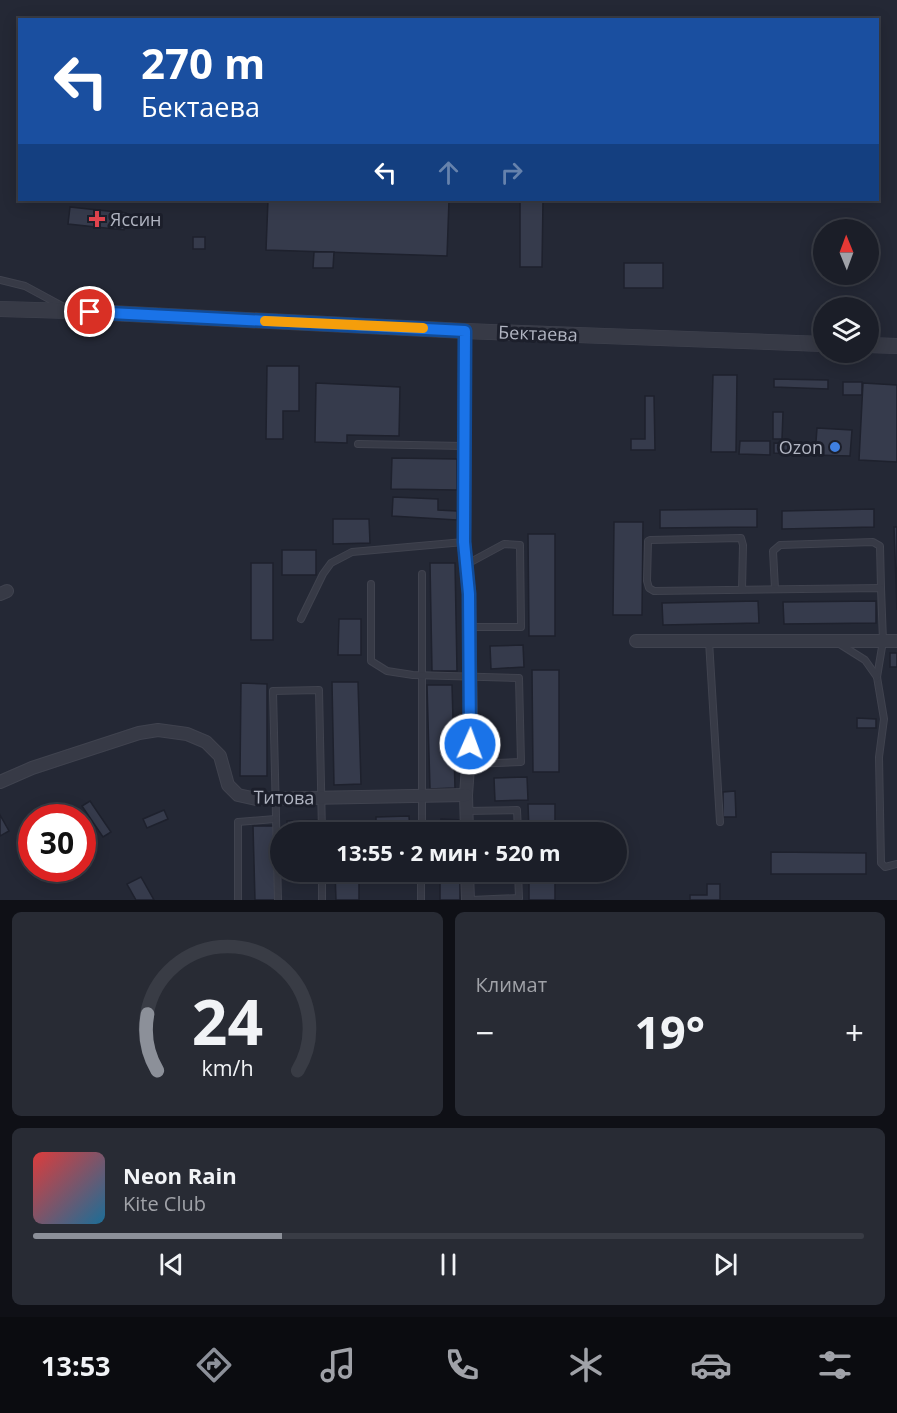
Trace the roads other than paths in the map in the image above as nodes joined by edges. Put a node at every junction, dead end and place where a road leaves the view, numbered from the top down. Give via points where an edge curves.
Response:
1 (0, 280) edge
2 (0, 309) edge
3 (71, 311) junction
4 (465, 331) junction
5 (813, 344) edge
6 (879, 345) edge
7 (897, 346) edge
8 (358, 444) dead end
9 (464, 446) junction
10 (464, 542) junction
11 (467, 564) junction
12 (422, 574) dead end
13 (371, 584) dead end
14 (881, 588) junction
15 (776, 589) junction
16 (742, 590) junction
17 (301, 619) dead end
18 (469, 627) junction
19 (636, 641) dead end
20 (710, 641) junction
21 (883, 641) junction
22 (897, 641) edge
23 (837, 642) junction
24 (422, 675) junction
25 (470, 676) junction
26 (877, 677) junction
27 (468, 764) junction
28 (0, 782) edge
29 (466, 795) junction
30 (422, 796) junction
31 (322, 797) junction
32 (274, 798) junction
33 (467, 811) junction
34 (275, 819) junction
35 (322, 822) edge
36 (422, 822) edge
37 (467, 822) edge
38 (518, 822) edge
39 (720, 822) dead end
40 (897, 864) edge
41 (322, 882) edge
42 (422, 882) edge
43 (468, 882) edge
44 (518, 882) edge
45 (238, 900) edge
46 (278, 900) edge
47 (322, 900) edge
48 (421, 900) edge
49 (470, 900) edge

1 - 3 lane via 25,286
2 - 3 street, Бектаева
3 - 4 street, Бектаева
4 - 5 street, Бектаева
4 - 9 street
6 - 7 street
8 - 9 lane
9 - 10 street
10 - 11 street
10 - 17 lane via 352,552 330,563
11 - 18 street
11 - 18 lane via 504,544 520,545 521,627
12 - 24 lane
13 - 24 lane via 371,661 387,671
14 - 15 lane
14 - 15 lane via 880,546 873,542 780,544 773,551
14 - 21 lane
15 - 16 lane
16 - 16 lane via 654,591 647,581 648,542 741,538
18 - 25 street
19 - 20 street
20 - 23 street
20 - 39 lane
21 - 22 street
21 - 23 street
21 - 26 lane
23 - 26 lane via 865,660
24 - 25 lane
24 - 30 lane
25 - 27 street
25 - 27 lane via 519,678 521,762
26 - 40 lane via 884,719 879,757 881,863 885,867
27 - 29 street
28 - 32 street, Титова via 32,768 158,730 206,741 220,756 228,785 238,795
29 - 30 street, Титова
29 - 33 street
30 - 31 street, Титова
30 - 36 lane
31 - 32 street, Титова
31 - 32 lane via 318,690 296,690 273,691
31 - 35 lane
32 - 34 lane
33 - 37 street
33 - 38 lane via 517,810
34 - 45 lane via 238,822
34 - 46 lane
41 - 47 lane
42 - 48 lane
43 - 49 street
44 - 49 lane via 519,898

